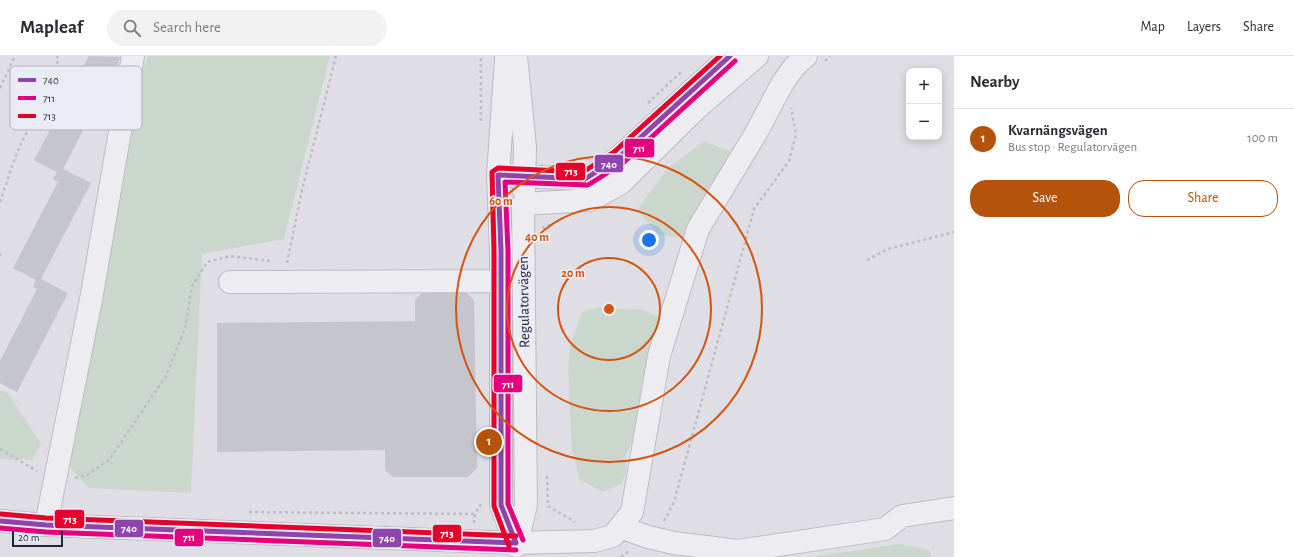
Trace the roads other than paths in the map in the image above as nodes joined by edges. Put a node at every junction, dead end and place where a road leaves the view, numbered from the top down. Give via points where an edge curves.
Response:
1 (133, 56) edge
2 (506, 56) edge
3 (516, 56) edge
4 (730, 56) edge
5 (757, 56) edge
6 (801, 61) edge
7 (131, 66) edge
8 (692, 101) junction
9 (120, 130) edge
10 (498, 175) junction
11 (525, 177) junction
12 (498, 204) junction
13 (523, 204) junction
14 (501, 281) junction
15 (230, 282) dead end
16 (954, 508) edge
17 (0, 521) edge
18 (46, 525) junction
19 (620, 527) junction
20 (516, 550) edge

1 - 7 street
2 - 10 street, Regulatorvägen
3 - 11 street, Regulatorvägen via 525,146
4 - 8 street
5 - 8 street
6 - 19 street via 782,84 756,133 698,229 659,356 632,512
8 - 11 street via 618,158 585,179
8 - 13 street via 621,183 590,200
9 - 18 street via 92,294
10 - 11 street
10 - 12 street, Regulatorvägen
11 - 13 street, Regulatorvägen
12 - 13 street
12 - 14 street, Regulatorvägen
13 - 20 street, Regulatorvägen via 526,505
14 - 15 street
14 - 20 street, Regulatorvägen via 501,505
16 - 19 street via 902,516 885,529 738,551 674,543
17 - 18 street
18 - 20 street
19 - 20 street via 613,536 594,541

